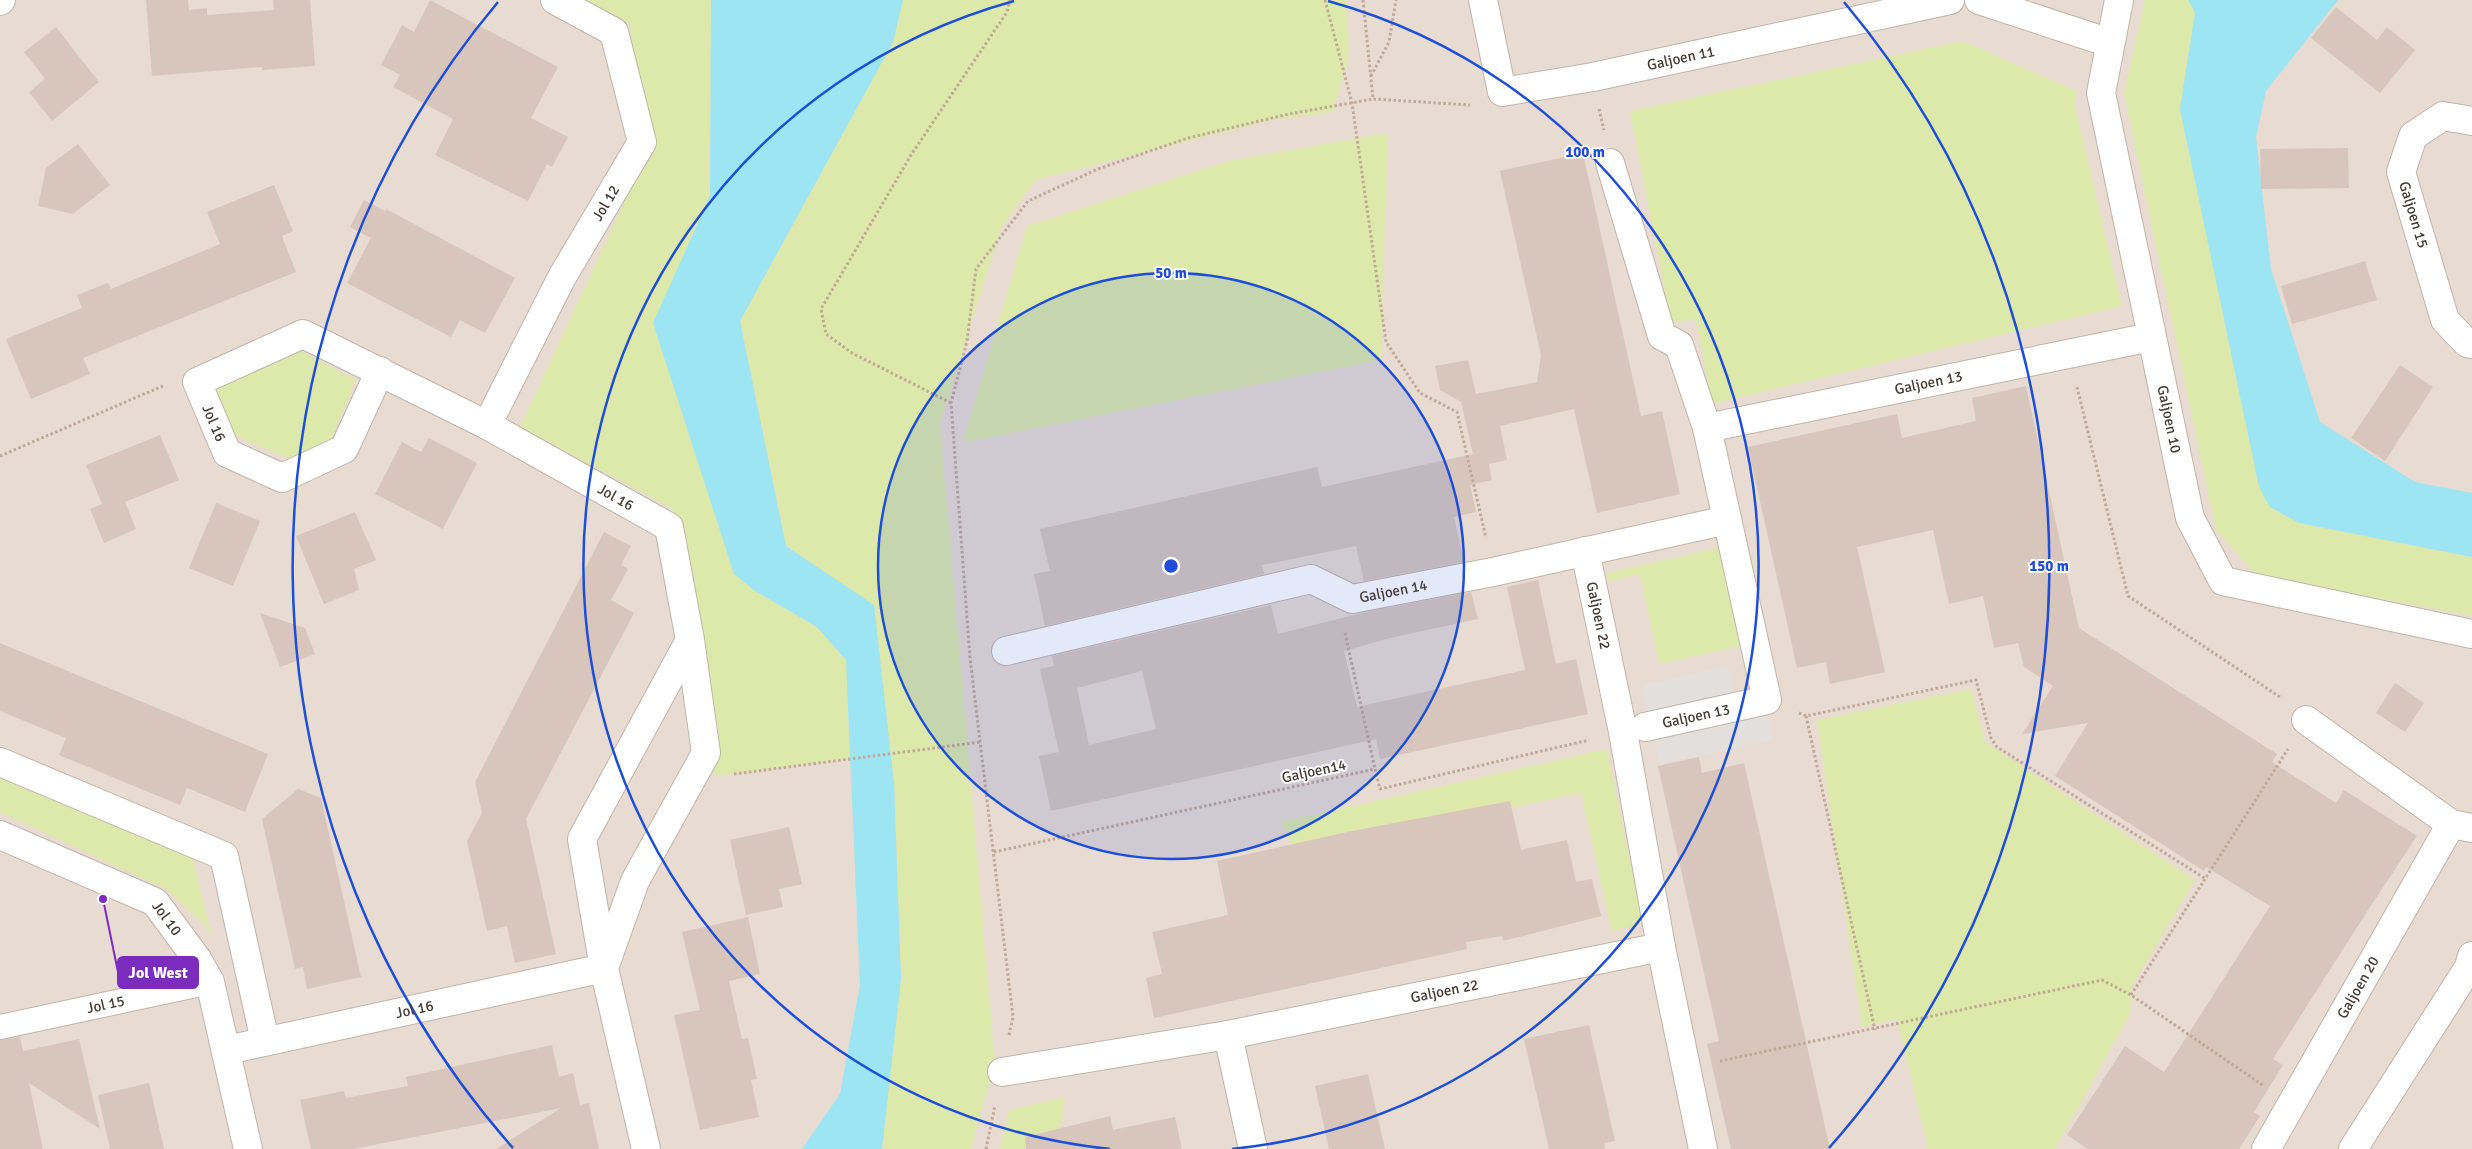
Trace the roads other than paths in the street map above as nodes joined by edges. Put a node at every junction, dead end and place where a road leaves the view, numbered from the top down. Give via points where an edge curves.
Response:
1 (555, 0) edge
2 (1483, 0) edge
3 (1950, 0) edge
4 (1980, 0) edge
5 (2119, 0) edge
6 (2110, 43) junction
7 (2472, 121) edge
8 (1610, 163) road end
9 (2151, 337) junction
10 (2472, 344) edge
11 (380, 371) junction
12 (487, 425) junction
13 (1707, 428) junction
14 (1727, 520) junction
15 (1585, 551) junction
16 (2472, 634) edge
17 (690, 640) junction
18 (1006, 651) dead end
19 (2306, 720) road end
20 (1634, 729) junction
21 (0, 762) edge
22 (2461, 826) edge
23 (0, 835) edge
24 (1661, 947) junction
25 (2471, 964) edge
26 (604, 968) junction
27 (210, 982) junction
28 (0, 1027) edge
29 (1228, 1035) junction
30 (265, 1041) junction
31 (227, 1050) junction
32 (1002, 1072) road end
33 (248, 1149) edge
34 (646, 1149) edge
35 (1253, 1149) edge
36 (1703, 1149) edge
37 (2266, 1149) edge
38 (2353, 1149) edge

1 - 12 street, Jol 12 via 614,32 642,142 562,277
2 - 3 street, Galjoen 11 via 1502,92 1593,77
4 - 6 street
5 - 6 street, Galjoen 10
6 - 9 street, Galjoen 10 via 2101,93
7 - 10 street, Galjoen 15 via 2443,116 2413,136 2401,172 2445,320 2467,343
8 - 13 street via 1662,336 1680,346
9 - 13 street, Galjoen 13
9 - 16 street, Galjoen 10 via 2190,518 2223,581
11 - 11 street, Jol 16 via 344,449 282,478 227,453 197,382 303,334
11 - 12 street, Jol 16
12 - 17 street, Jol 16 via 670,526
13 - 14 street
14 - 15 street, Galjoen 14
14 - 20 street, Galjoen 13 via 1767,700
15 - 18 street, Galjoen 14 via 1494,572 1352,598 1312,579
15 - 20 street, Galjoen 22
17 - 26 street, Jol 16 via 706,753 635,881
17 - 26 street via 582,838
19 - 22 street, Galjoen 20
20 - 24 street, Galjoen 22
21 - 30 street via 224,856
22 - 37 street, Galjoen 20
23 - 27 street, Jol 10 via 155,902
24 - 29 street, Galjoen 22
24 - 36 street, Galjoen 22
25 - 38 street
26 - 30 street, Jol 16
26 - 34 street
27 - 28 street, Jol 15
27 - 31 street, Jol 10
29 - 32 street, Galjoen 22
29 - 35 street
30 - 31 street, Jol 16
31 - 33 street, Jol 10

